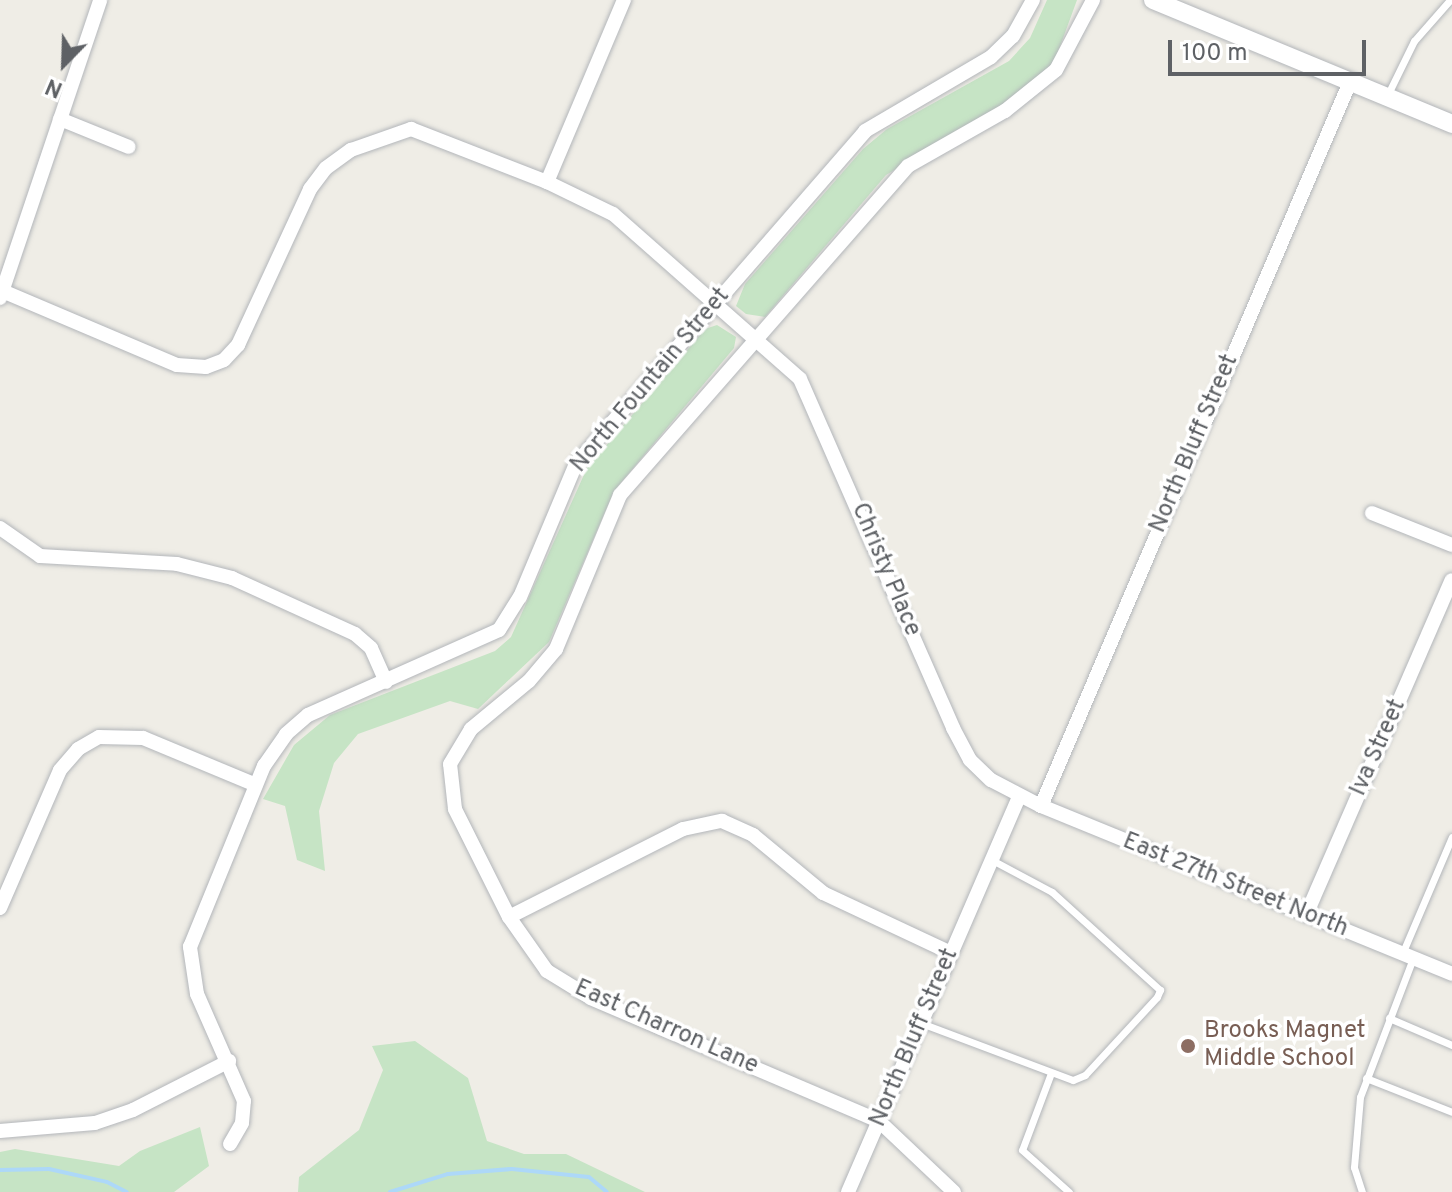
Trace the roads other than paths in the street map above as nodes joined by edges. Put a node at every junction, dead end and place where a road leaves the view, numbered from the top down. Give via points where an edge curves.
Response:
1 (100, 0) edge
2 (624, 0) edge
3 (1033, 0) edge
4 (1093, 0) edge
5 (1153, 0) edge
6 (1450, 0) edge
7 (1350, 82) junction
8 (1387, 97) junction
9 (60, 119) junction
10 (1452, 124) edge
11 (129, 147) dead end
12 (547, 182) junction
13 (1, 293) edge
14 (715, 303) junction
15 (755, 338) junction
16 (1372, 513) dead end
17 (0, 528) edge
18 (1452, 545) edge
19 (1452, 580) edge
20 (386, 682) junction
21 (455, 754) joint
22 (256, 785) junction
23 (1019, 796) junction
24 (1041, 806) junction
25 (1452, 837) edge
26 (992, 860) junction
27 (0, 908) edge
28 (1306, 915) junction
29 (509, 917) junction
30 (951, 953) junction
31 (1408, 956) junction
32 (1452, 974) edge
33 (1389, 1018) junction
34 (921, 1023) junction
35 (1452, 1045) edge
36 (229, 1061) junction
37 (1051, 1073) junction
38 (1366, 1078) junction
39 (1452, 1112) edge
40 (879, 1121) junction
41 (0, 1131) edge
42 (230, 1144) dead end
43 (848, 1192) edge
44 (954, 1192) edge
45 (1069, 1192) edge
46 (1362, 1192) edge

1 - 9 street
2 - 12 street
3 - 14 street, North Fountain Street via 1013,36 991,57 865,131
4 - 15 street, North Fountain Street via 1056,70 1005,111 908,166
5 - 7 street
6 - 8 lane via 1414,41
7 - 8 street
7 - 24 street, North Bluff Street
8 - 10 street
9 - 11 street
9 - 13 street
12 - 13 street, Christy Place via 411,129 351,150 326,168 310,189 238,345 224,360 193,368
12 - 14 street, Christy Place via 613,214
14 - 15 street, Christy Place
14 - 20 street, North Fountain Street via 576,464 520,597 499,630
15 - 21 street, North Fountain Street via 620,495 556,649 522,687 471,729
15 - 23 street, Christy Place via 800,379 970,760
16 - 18 street
17 - 20 street via 40,556 177,564 232,578 355,634 371,648
19 - 28 street, Iva Street
20 - 22 street, North Fountain Street via 308,715 286,734
21 - 29 street, East Charron Lane via 450,788 455,809
22 - 27 street via 143,738 99,737 78,749 60,770
22 - 36 street, North Fountain Street via 190,947 197,994
23 - 24 street, East 27th Street North
23 - 26 street, North Bluff Street
24 - 28 street, East 27th Street North
25 - 31 lane
26 - 30 street, North Bluff Street
26 - 37 lane via 1052,892 1160,990 1085,1075 1073,1080
28 - 31 street, East 27th Street North
29 - 30 street via 683,829 722,821 753,835 823,893
29 - 40 street, East Charron Lane via 547,971 571,988
30 - 34 street, North Bluff Street
31 - 32 street, East 27th Street North
31 - 33 lane
33 - 35 lane
33 - 38 lane
34 - 37 lane
34 - 40 street, North Bluff Street
36 - 41 street via 133,1110 95,1123
36 - 42 street, North Fountain Street via 244,1101 242,1123
37 - 45 lane via 1022,1150
38 - 39 lane
38 - 46 lane via 1353,1142
40 - 43 street, North Bluff Street
40 - 44 street

